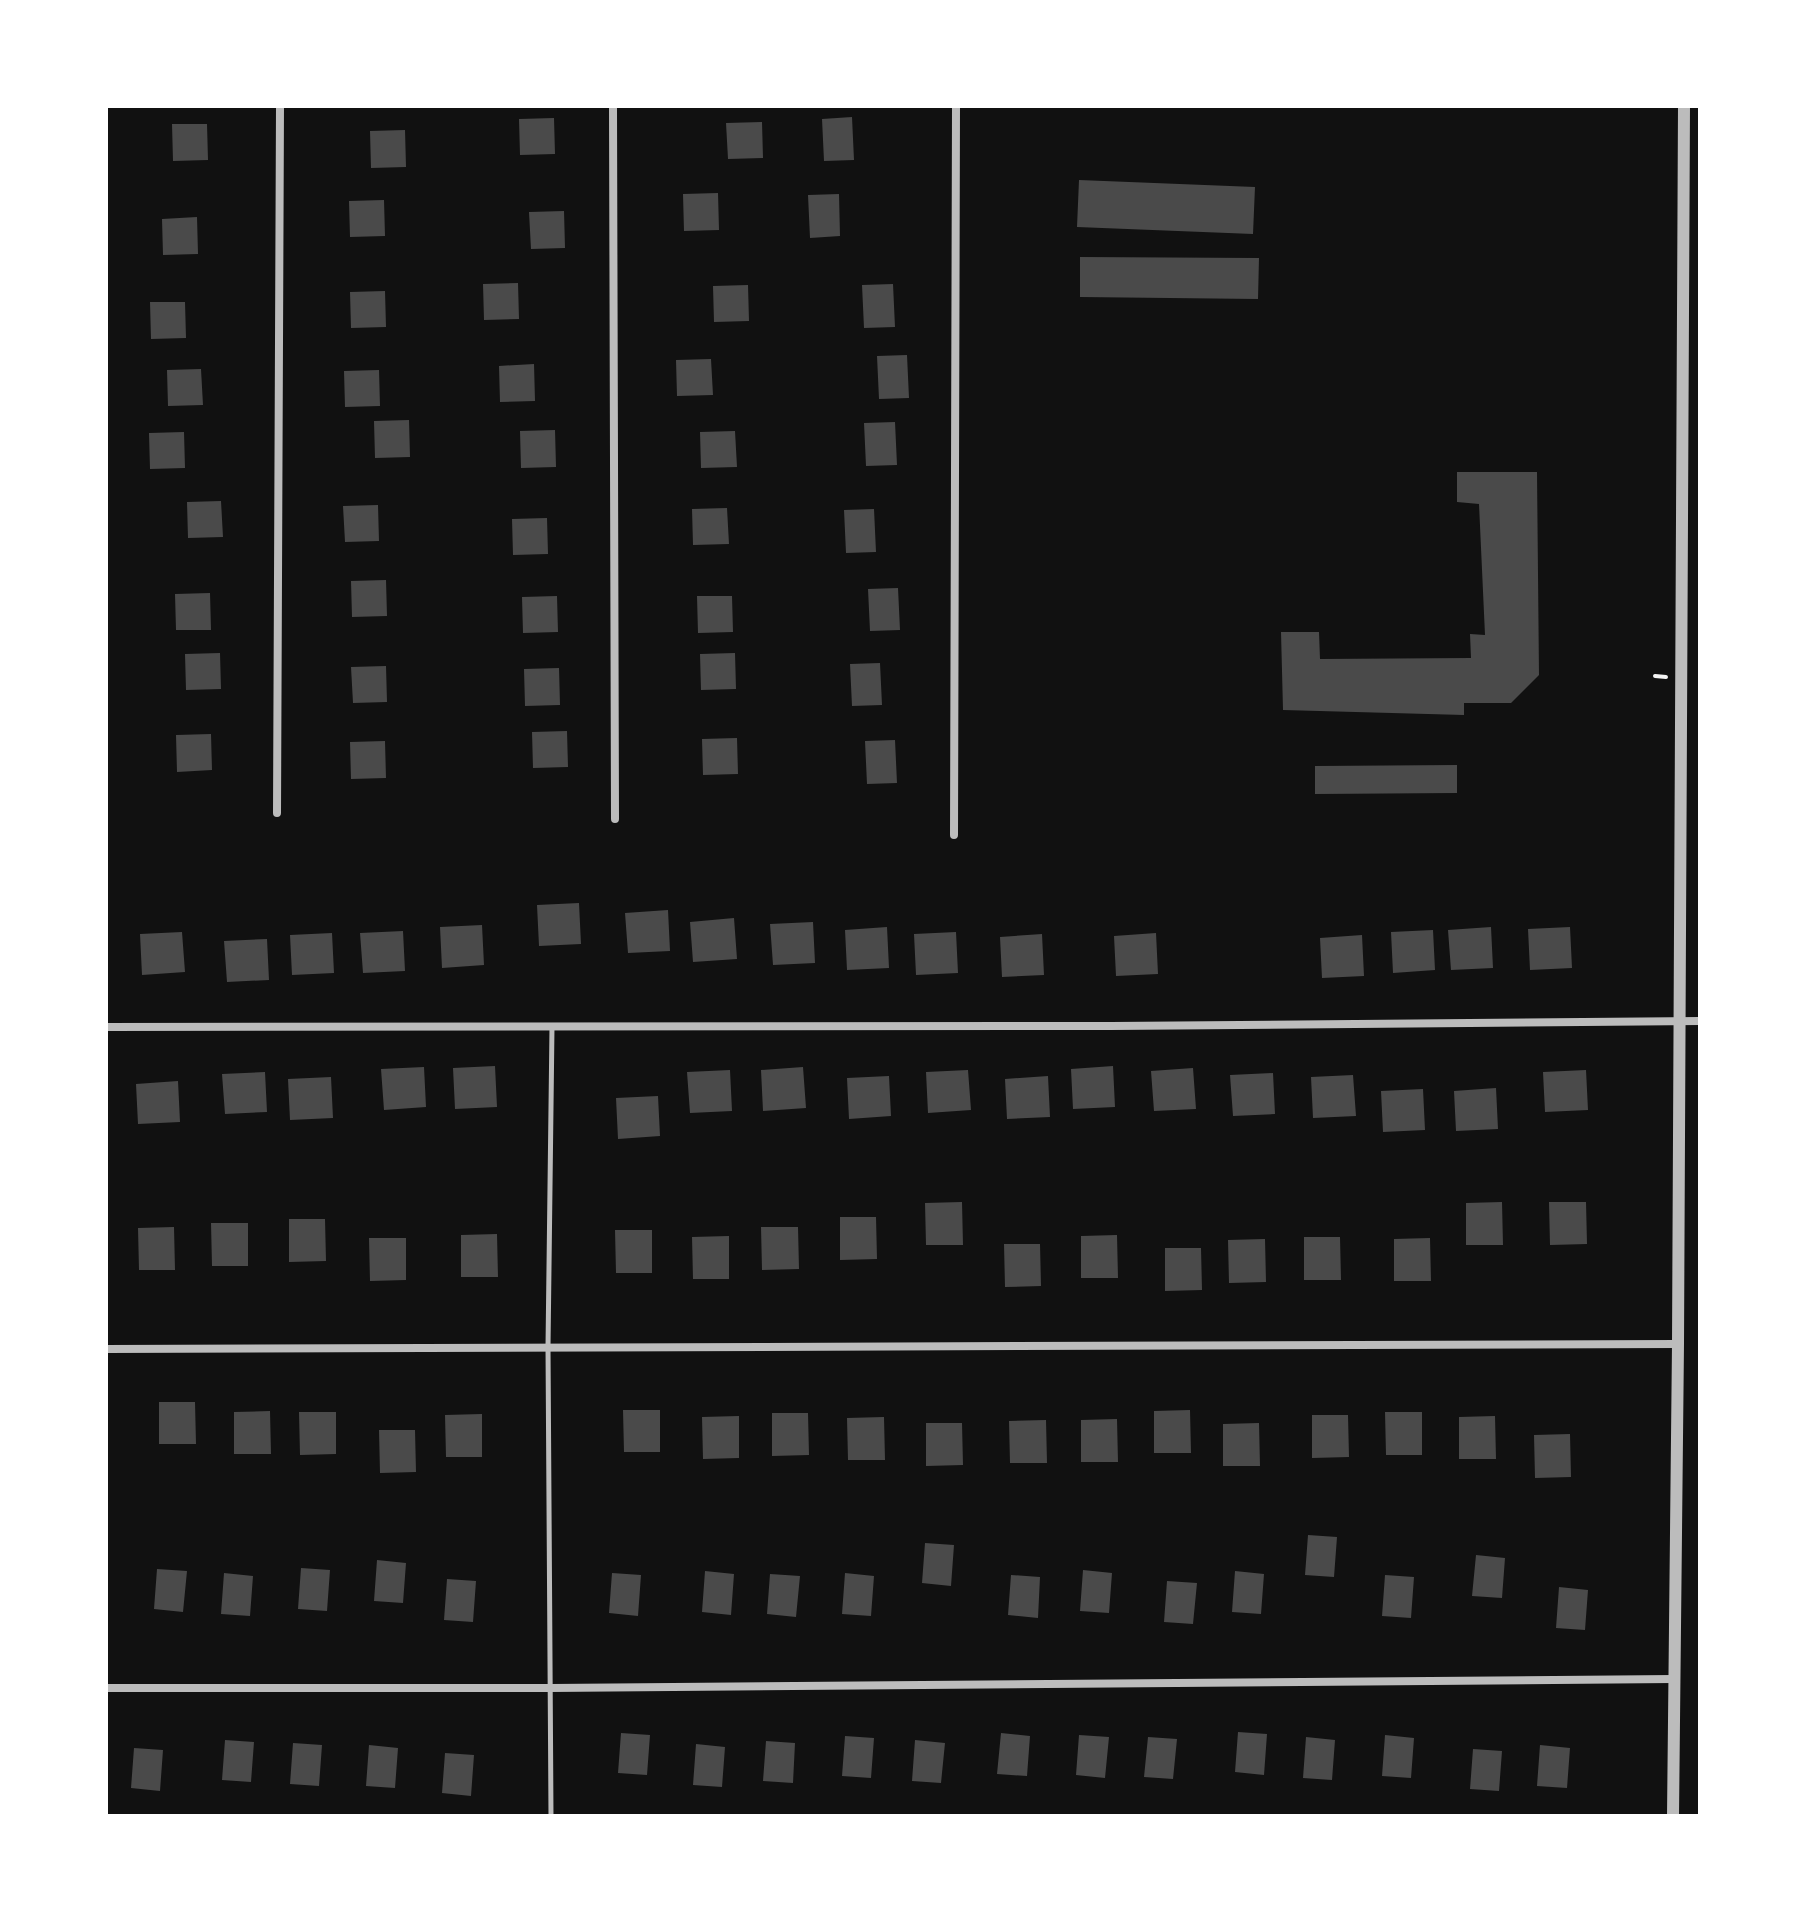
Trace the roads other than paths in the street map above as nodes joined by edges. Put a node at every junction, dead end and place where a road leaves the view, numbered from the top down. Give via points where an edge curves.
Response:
1 (280, 106) edge
2 (613, 106) edge
3 (956, 106) edge
4 (1684, 106) edge
5 (277, 813) dead end
6 (615, 819) dead end
7 (954, 835) dead end
8 (1679, 1019) junction
9 (1700, 1021) edge
10 (106, 1027) edge
11 (552, 1027) junction
12 (1678, 1344) junction
13 (548, 1347) junction
14 (106, 1349) edge
15 (1674, 1679) junction
16 (106, 1688) edge
17 (551, 1688) junction
18 (551, 1816) edge
19 (1673, 1816) edge

1 - 5 street
2 - 6 street
3 - 7 street
4 - 8 street
8 - 9 street
8 - 11 street
8 - 12 street
10 - 11 street
11 - 13 lane
12 - 13 street
12 - 15 street
13 - 14 street
13 - 17 lane
15 - 17 street
15 - 19 street
16 - 17 street
17 - 18 lane

